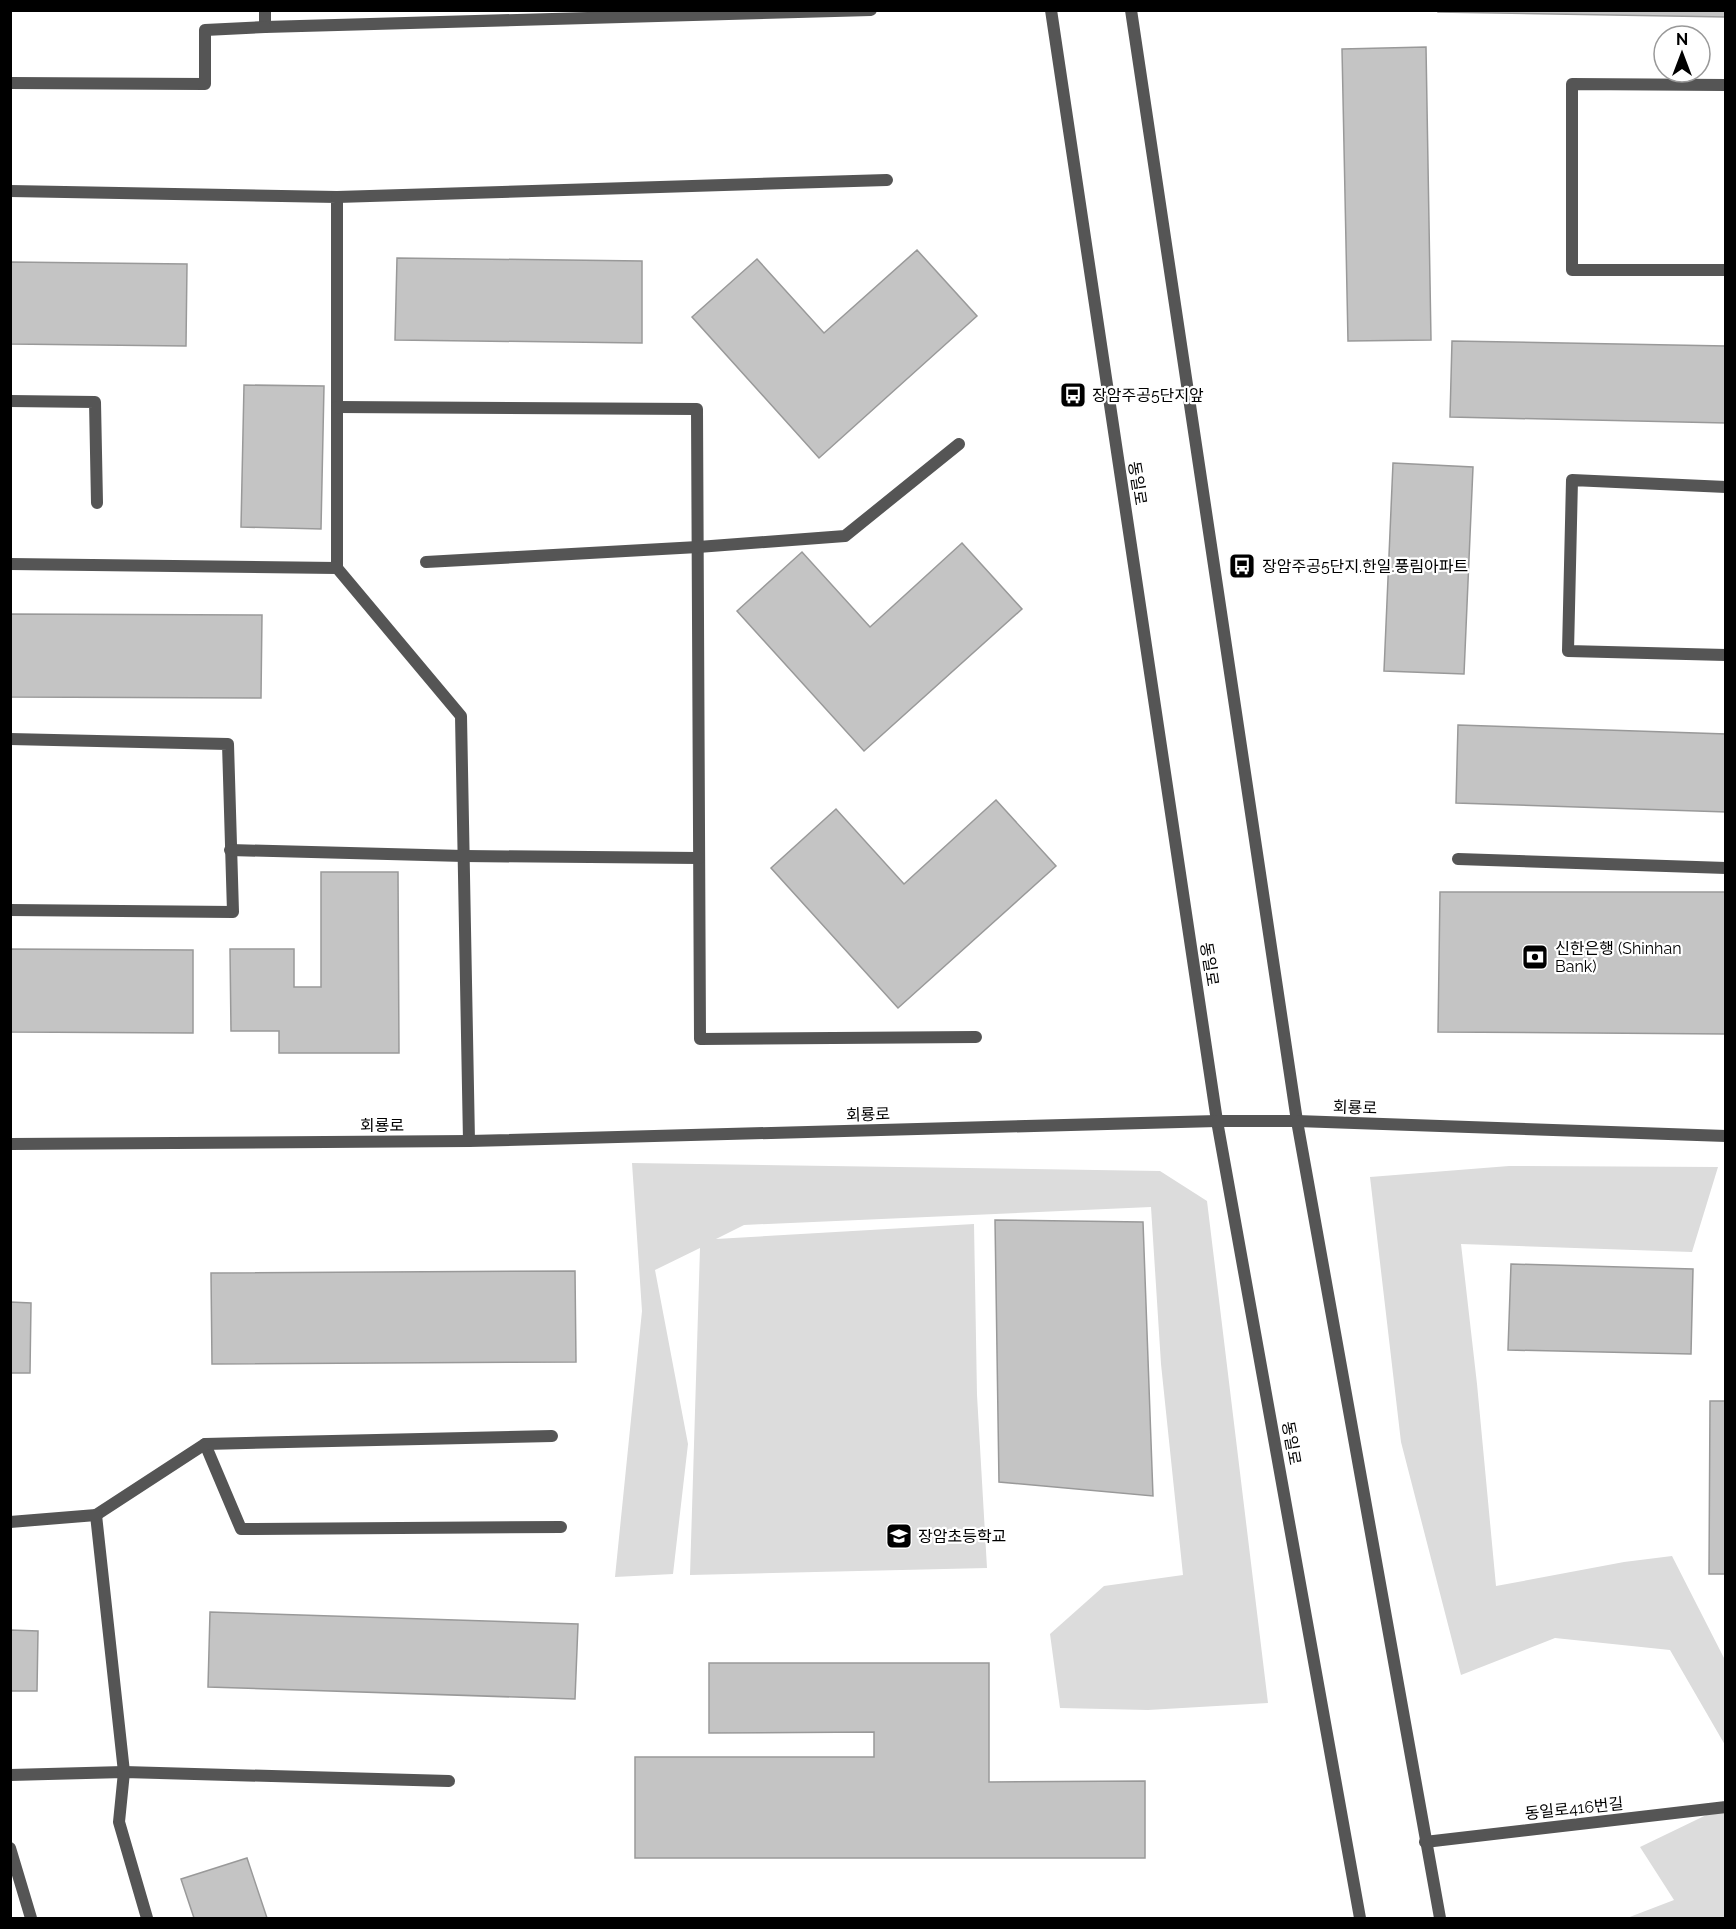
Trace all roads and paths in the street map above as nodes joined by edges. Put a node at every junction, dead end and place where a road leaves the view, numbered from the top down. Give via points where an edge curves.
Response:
1 (264, 10) edge
2 (871, 10) edge
3 (1051, 10) edge
4 (1131, 10) edge
5 (264, 27) junction
6 (10, 83) edge
7 (1725, 86) edge
8 (887, 180) dead end
9 (10, 191) edge
10 (337, 197) junction
11 (1725, 270) edge
12 (10, 401) edge
13 (337, 407) junction
14 (959, 444) dead end
15 (1725, 487) edge
16 (97, 503) dead end
17 (698, 548) junction
18 (426, 562) dead end
19 (10, 564) edge
20 (337, 568) junction
21 (1725, 655) edge
22 (10, 739) edge
23 (230, 850) junction
24 (464, 856) junction
25 (699, 858) junction
26 (1458, 859) dead end
27 (1725, 868) edge
28 (10, 910) edge
29 (976, 1037) dead end
30 (1217, 1121) junction
31 (1297, 1121) junction
32 (1725, 1136) edge
33 (469, 1141) junction
34 (10, 1144) edge
35 (552, 1436) dead end
36 (205, 1444) junction
37 (96, 1515) junction
38 (10, 1522) edge
39 (561, 1527) dead end
40 (124, 1773) junction
41 (10, 1775) edge
42 (449, 1780) dead end
43 (1725, 1808) edge
44 (1425, 1842) junction
45 (10, 1848) edge
46 (30, 1918) edge
47 (147, 1918) edge
48 (1360, 1918) edge
49 (1440, 1918) edge

1 - 5 street
2 - 5 street
3 - 30 street, 동일로
4 - 31 street
5 - 6 street via 205,30 205,84
7 - 11 street via 1572,84 1572,270
8 - 10 street
9 - 10 street
10 - 13 street
12 - 16 street via 95,402
13 - 17 street via 697,409
13 - 20 street
14 - 17 street via 845,536
15 - 21 street via 1572,480 1568,651
17 - 18 street
17 - 25 street
19 - 20 street
20 - 24 street via 461,716
22 - 23 street via 228,744
23 - 24 street
23 - 28 street via 233,912
24 - 25 street
24 - 33 street
25 - 29 street via 700,1039
26 - 27 street
30 - 31 street, 회룡로
30 - 33 street, 회룡로
30 - 48 street, 동일로
31 - 32 street, 회룡로
31 - 44 street
33 - 34 street, 회룡로
35 - 36 street
36 - 37 street
36 - 39 street via 241,1528
37 - 38 street
37 - 40 street
40 - 41 street
40 - 42 street
40 - 47 street via 119,1822
43 - 44 street, 동일로416번길
44 - 49 street
45 - 46 street

